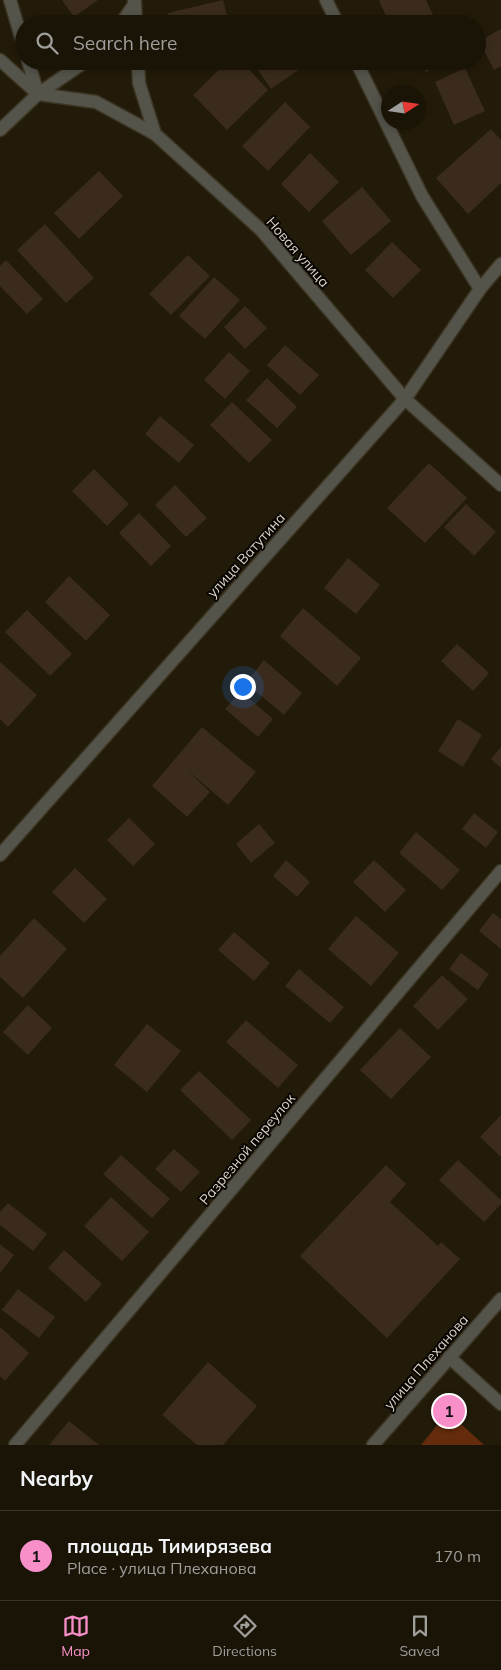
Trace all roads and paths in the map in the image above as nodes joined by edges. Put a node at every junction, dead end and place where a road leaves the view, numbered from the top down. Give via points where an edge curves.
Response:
1 (10, 0) edge
2 (326, 0) edge
3 (134, 2) edge
4 (126, 15) edge
5 (135, 15) edge
6 (334, 15) edge
7 (15, 17) edge
8 (0, 60) edge
9 (31, 70) edge
10 (73, 70) edge
11 (139, 70) edge
12 (360, 70) edge
13 (38, 94) junction
14 (0, 130) edge
15 (155, 134) junction
16 (501, 264) edge
17 (480, 290) junction
18 (405, 399) junction
19 (501, 485) edge
20 (0, 855) edge
21 (501, 872) edge
22 (501, 1299) edge
23 (449, 1357) junction
24 (501, 1404) edge
25 (15, 1445) edge
26 (373, 1445) edge

1 - 7 street
2 - 6 street
3 - 4 street
3 - 5 street
8 - 13 street
9 - 13 street
10 - 13 street
11 - 15 street
12 - 17 street via 422,196
13 - 14 street
13 - 15 street, Новая улица via 96,102
15 - 18 street, Новая улица via 261,230
16 - 17 street, улица Ватутина
17 - 18 street, улица Ватутина
18 - 19 street, Новая улица
18 - 20 street, улица Ватутина
21 - 25 street, Разрезной переулок
22 - 23 street, улица Плеханова
23 - 24 street
23 - 26 street, улица Плеханова

